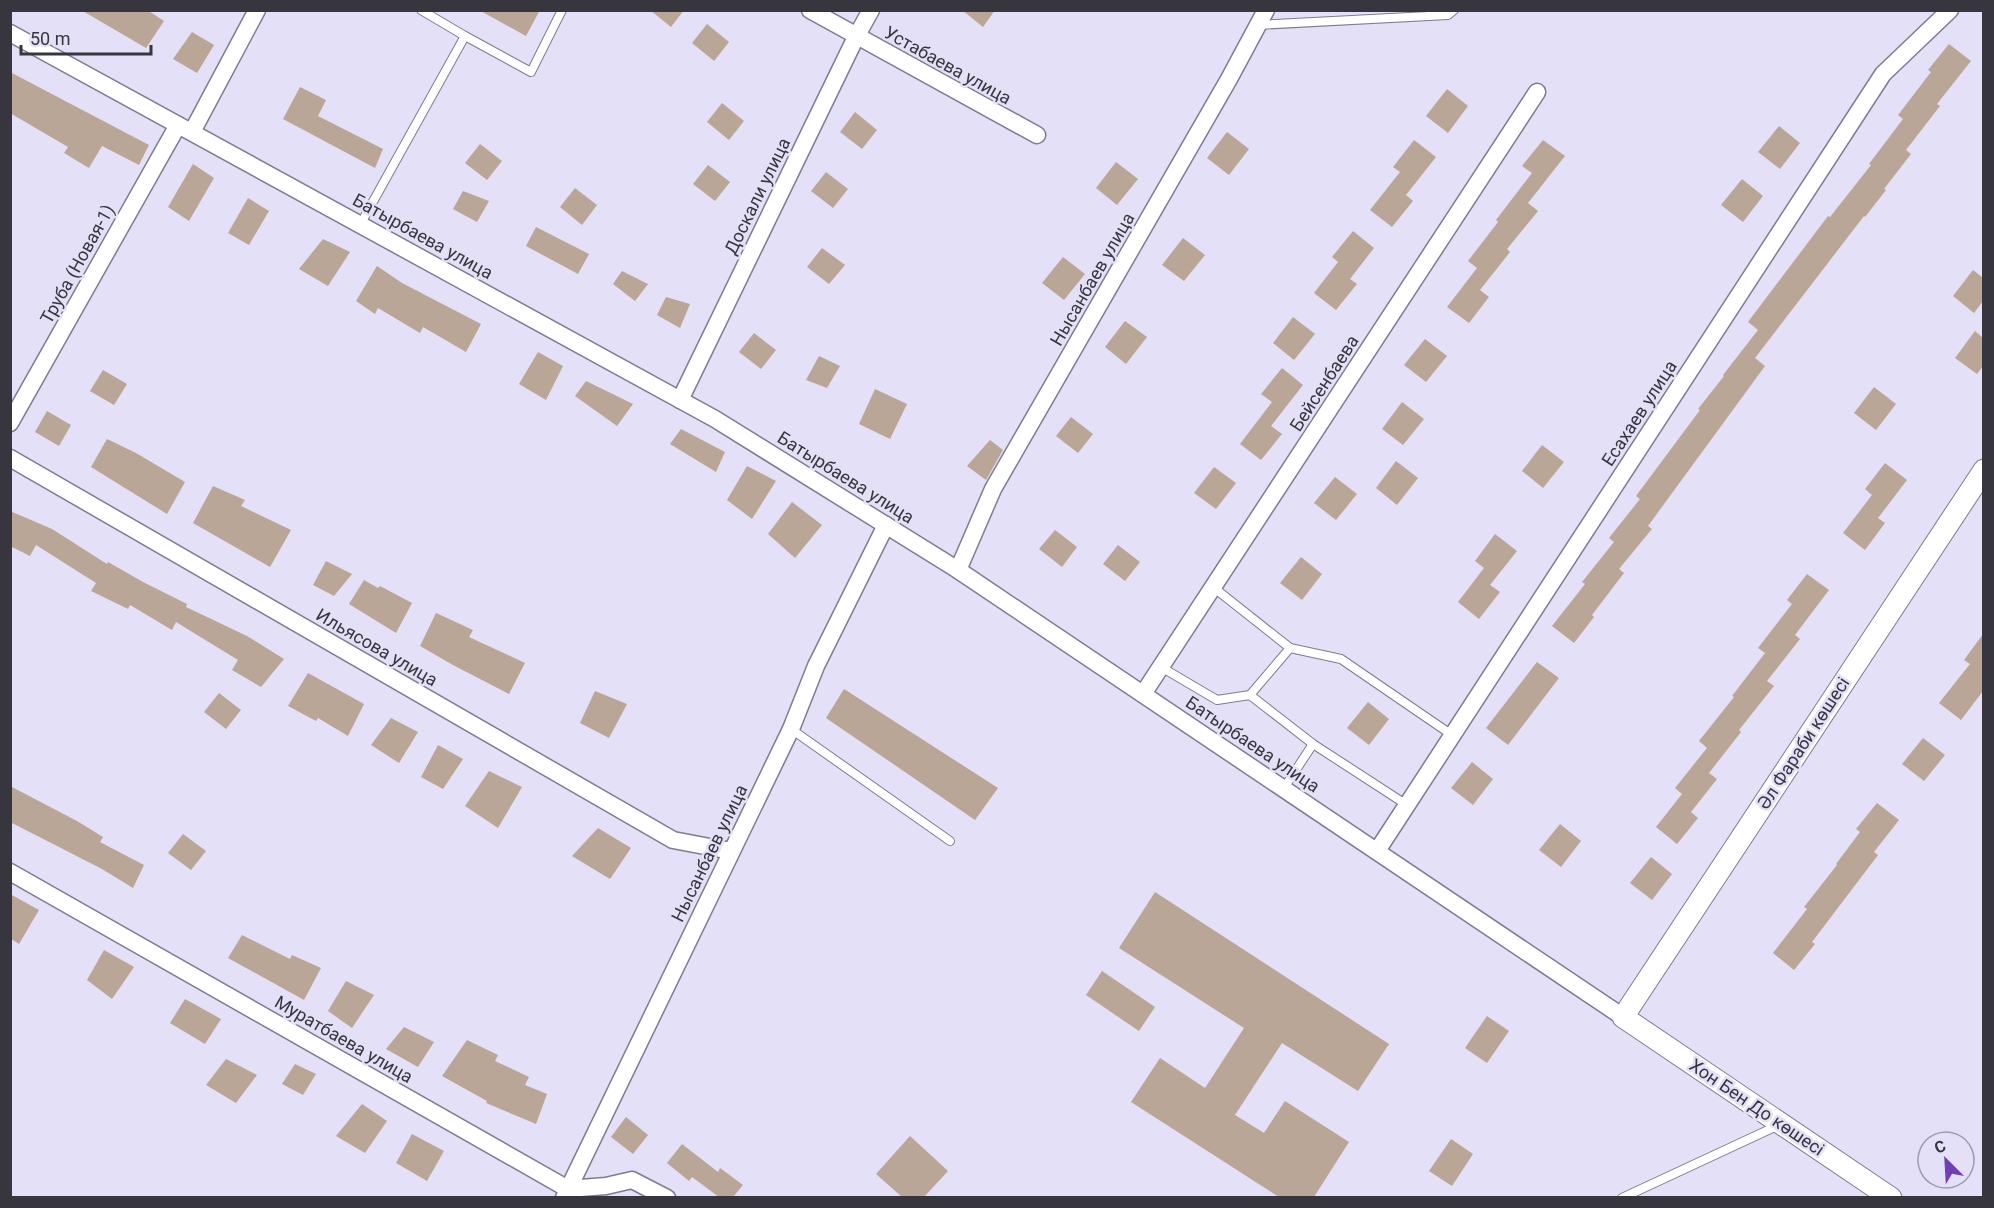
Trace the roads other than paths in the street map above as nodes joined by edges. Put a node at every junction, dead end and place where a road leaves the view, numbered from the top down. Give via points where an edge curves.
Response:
1 (257, 10) edge
2 (421, 10) edge
3 (562, 10) edge
4 (810, 10) edge
5 (871, 10) edge
6 (1454, 10) edge
7 (1950, 10) edge
8 (1262, 18) edge
9 (10, 33) edge
10 (465, 36) junction
11 (856, 37) junction
12 (1537, 92) dead end
13 (185, 128) junction
14 (1037, 135) dead end
15 (360, 225) junction
16 (680, 400) junction
17 (10, 423) edge
18 (10, 458) edge
19 (1983, 470) edge
20 (886, 525) junction
21 (958, 570) junction
22 (1213, 587) junction
23 (1290, 648) junction
24 (1161, 667) junction
25 (1143, 694) junction
26 (1250, 695) junction
27 (791, 729) junction
28 (1452, 735) junction
29 (1313, 744) junction
30 (1284, 788) junction
31 (1407, 805) junction
32 (950, 841) dead end
33 (731, 851) junction
34 (1377, 851) junction
35 (10, 872) edge
36 (1623, 1017) junction
37 (1782, 1124) junction
38 (566, 1193) edge
39 (667, 1197) edge
40 (1622, 1197) edge
41 (1891, 1197) edge

1 - 13 street, Труба (Новая-1)
2 - 10 lane
3 - 10 lane via 531,72
4 - 11 street, Устабаева улица
5 - 11 street, Доскали улица
6 - 8 lane via 1448,15
7 - 28 street, Есахаев улица via 1883,74
8 - 21 street, Нысанбаев улица via 993,489
9 - 13 street, Батырбаева улица
10 - 15 lane
11 - 14 street, Устабаева улица
11 - 16 street, Доскали улица
12 - 22 street, Бейсенбаева
13 - 15 street, Батырбаева улица
13 - 17 street, Труба (Новая-1)
15 - 16 street, Батырбаева улица
16 - 20 street, Батырбаева улица
18 - 33 street, Ильясова улица via 673,840
19 - 36 street, Әл Фараби көшесі
20 - 21 street, Батырбаева улица
20 - 27 street, Нысанбаев улица via 816,666
21 - 25 street, Батырбаева улица
22 - 23 lane
22 - 24 street, Бейсенбаева
23 - 26 lane
23 - 28 lane via 1341,659
24 - 25 street, Бейсенбаева
24 - 26 lane via 1217,700
25 - 30 street, Батырбаева улица
26 - 29 lane
27 - 32 lane
27 - 33 street, Нысанбаев улица
28 - 31 street, Есахаев улица
29 - 30 lane
29 - 31 lane
30 - 34 street, Батырбаева улица
31 - 34 street, Есахаев улица
33 - 38 street, Нысанбаев улица
34 - 36 street, Батырбаева улица
35 - 38 street, Муратбаева улица
36 - 37 street, Хон Бен До көшесі
37 - 40 lane
37 - 41 street, Хон Бен До көшесі
38 - 39 street via 632,1180

